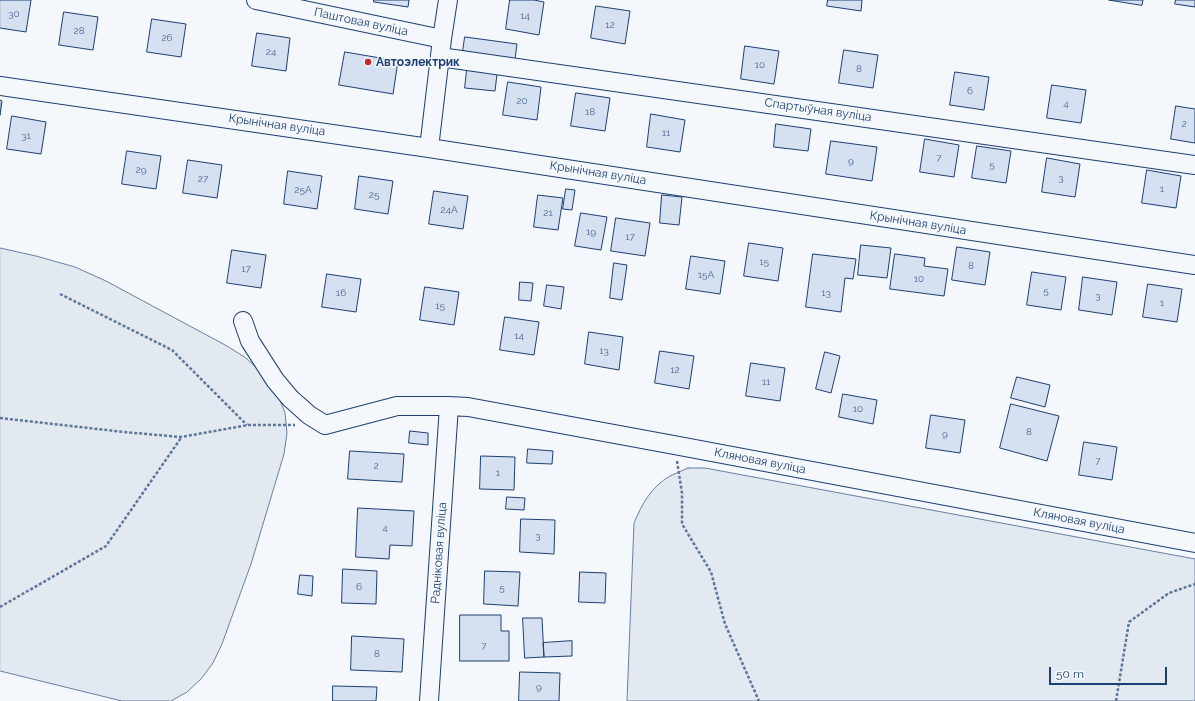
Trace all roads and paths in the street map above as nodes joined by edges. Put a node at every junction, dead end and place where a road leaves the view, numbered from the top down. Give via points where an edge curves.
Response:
1 (256, 0) edge
2 (448, 0) edge
3 (442, 39) junction
4 (440, 57) junction
5 (0, 86) edge
6 (429, 148) junction
7 (1195, 164) edge
8 (1195, 265) edge
9 (60, 294) dead end
10 (243, 321) dead end
11 (449, 406) junction
12 (0, 418) edge
13 (325, 425) junction
14 (248, 426) junction
15 (181, 437) junction
16 (674, 444) junction
17 (1195, 543) edge
18 (1195, 584) edge
19 (0, 607) edge
20 (428, 701) edge
21 (759, 701) edge
22 (1116, 701) edge

1 - 3 street, Паштовая вуліца
2 - 3 street
3 - 4 street
4 - 6 street
4 - 7 street, Спартыўная вуліца
5 - 6 street, Крынічная вуліца
6 - 8 street, Крынічная вуліца
9 - 14 path via 172,350
10 - 13 street via 250,341 290,398
11 - 13 street, Кляновая вуліца via 397,406
11 - 16 street, Кляновая вуліца via 468,407
11 - 20 street, Радніковая вуліца
12 - 15 path
13 - 14 path
14 - 15 path
15 - 19 path via 106,546
16 - 17 street, Кляновая вуліца
16 - 21 path via 682,493 682,524 711,572 726,624
18 - 22 path via 1168,593 1129,622

